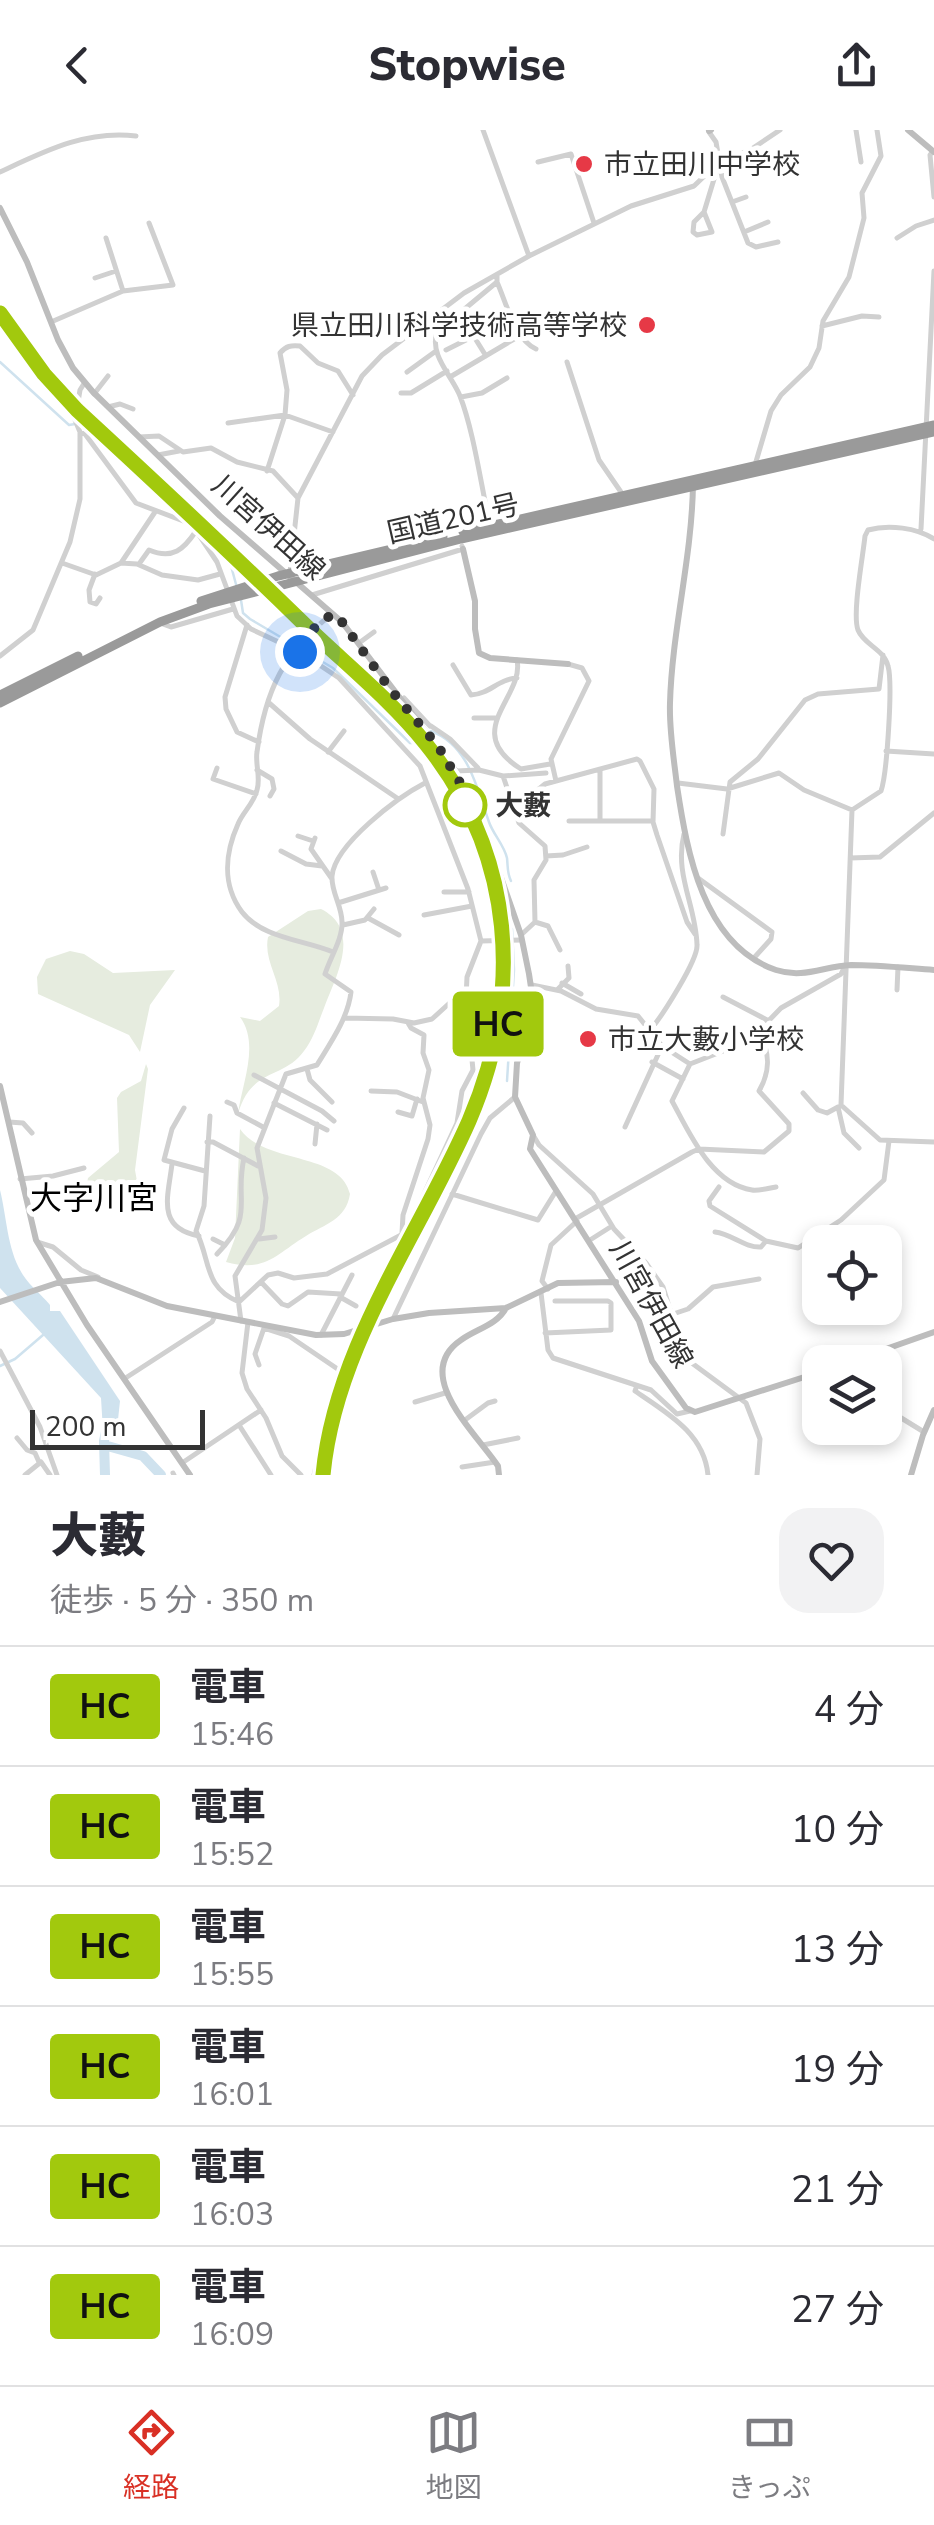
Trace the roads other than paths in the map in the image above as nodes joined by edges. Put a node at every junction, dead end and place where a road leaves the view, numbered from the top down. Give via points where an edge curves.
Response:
1 (483, 130) edge
2 (709, 130) edge
3 (780, 130) edge
4 (856, 130) edge
5 (876, 130) edge
6 (908, 130) edge
7 (136, 136) dead end
8 (934, 152) edge
9 (538, 162) dead end
10 (877, 162) junction
11 (718, 163) junction
12 (0, 172) edge
13 (746, 197) dead end
14 (934, 197) edge
15 (732, 202) junction
16 (0, 208) edge
17 (704, 212) junction
18 (934, 220) edge
19 (768, 222) dead end
20 (149, 223) dead end
21 (594, 224) junction
22 (744, 232) junction
23 (106, 238) dead end
24 (898, 238) dead end
25 (778, 242) dead end
26 (529, 256) junction
27 (934, 270) edge
28 (116, 271) junction
29 (96, 278) dead end
30 (497, 279) junction
31 (124, 290) junction
32 (494, 313) dead end
33 (879, 317) dead end
34 (51, 322) junction
35 (822, 326) junction
36 (474, 336) junction
37 (521, 336) junction
38 (536, 349) dead end
39 (436, 350) junction
40 (446, 350) dead end
41 (486, 356) junction
42 (567, 362) dead end
43 (407, 372) dead end
44 (448, 374) junction
45 (108, 376) dead end
46 (508, 378) dead end
47 (85, 382) junction
48 (94, 394) junction
49 (401, 394) dead end
50 (353, 395) junction
51 (460, 398) junction
52 (108, 407) junction
53 (133, 409) dead end
54 (285, 415) junction
55 (228, 423) dead end
56 (931, 425) edge
57 (80, 430) junction
58 (333, 432) junction
59 (139, 437) junction
60 (180, 451) junction
61 (158, 455) junction
62 (755, 466) junction
63 (267, 470) junction
64 (693, 484) junction
65 (623, 495) junction
66 (298, 498) junction
67 (155, 512) junction
68 (490, 525) junction
69 (920, 529) junction
70 (196, 531) junction
71 (934, 538) edge
72 (461, 540) junction
73 (62, 564) junction
74 (121, 564) junction
75 (140, 564) junction
76 (95, 574) junction
77 (222, 574) junction
78 (290, 575) junction
79 (312, 595) junction
80 (100, 598) dead end
81 (208, 601) junction
82 (233, 609) junction
83 (332, 614) junction
84 (160, 622) junction
85 (247, 625) junction
86 (374, 632) dead end
87 (359, 643) junction
88 (294, 649) junction
89 (883, 655) junction
90 (0, 656) edge
91 (517, 660) junction
92 (568, 664) joint
93 (453, 665) dead end
94 (517, 678) junction
95 (0, 695) edge
96 (268, 702) junction
97 (0, 703) edge
98 (474, 718) dead end
99 (496, 718) junction
100 (427, 727) junction
101 (344, 731) dead end
102 (259, 742) junction
103 (886, 751) junction
104 (328, 752) junction
105 (934, 754) edge
106 (550, 764) junction
107 (216, 768) dead end
108 (600, 769) junction
109 (257, 770) junction
110 (479, 770) junction
111 (456, 772) junction
112 (546, 773) dead end
113 (504, 776) junction
114 (556, 780) junction
115 (426, 783) junction
116 (677, 783) junction
117 (727, 789) junction
118 (256, 794) junction
119 (270, 796) dead end
120 (397, 798) junction
121 (514, 809) junction
122 (852, 810) junction
123 (934, 814) edge
124 (569, 821) dead end
125 (600, 821) junction
126 (653, 821) junction
127 (684, 834) junction
128 (723, 834) dead end
129 (298, 836) dead end
130 (587, 847) dead end
131 (282, 850) dead end
132 (546, 856) junction
133 (850, 858) junction
134 (322, 866) junction
135 (373, 872) dead end
136 (695, 877) junction
137 (332, 879) junction
138 (444, 892) dead end
139 (469, 892) junction
140 (338, 903) junction
141 (472, 906) junction
142 (374, 909) dead end
143 (424, 916) dead end
144 (368, 918) junction
145 (535, 922) junction
146 (342, 925) junction
147 (695, 934) junction
148 (400, 935) dead end
149 (521, 938) junction
150 (481, 941) junction
151 (560, 950) dead end
152 (333, 952) junction
153 (753, 959) junction
154 (846, 965) junction
155 (568, 966) dead end
156 (898, 967) junction
157 (934, 970) edge
158 (562, 983) junction
159 (532, 985) junction
160 (557, 990) junction
161 (897, 990) dead end
162 (582, 994) dead end
163 (723, 997) dead end
164 (466, 998) junction
165 (345, 1018) junction
166 (769, 1021) junction
167 (408, 1023) junction
168 (651, 1029) junction
169 (759, 1034) junction
170 (662, 1046) junction
171 (652, 1062) junction
172 (690, 1064) junction
173 (307, 1069) junction
174 (254, 1076) dead end
175 (682, 1079) junction
176 (0, 1087) edge
177 (282, 1089) junction
178 (372, 1091) dead end
179 (803, 1093) dead end
180 (515, 1097) junction
181 (420, 1100) junction
182 (227, 1102) dead end
183 (332, 1102) dead end
184 (274, 1104) junction
185 (839, 1106) junction
186 (184, 1108) dead end
187 (398, 1112) dead end
188 (210, 1116) dead end
189 (334, 1121) dead end
190 (8, 1122) junction
191 (317, 1124) junction
192 (625, 1126) dead end
193 (263, 1128) junction
194 (327, 1130) dead end
195 (32, 1134) dead end
196 (533, 1135) junction
197 (889, 1141) junction
198 (207, 1142) junction
199 (934, 1142) edge
200 (315, 1144) dead end
201 (858, 1148) dead end
202 (700, 1150) junction
203 (244, 1158) junction
204 (172, 1164) junction
205 (260, 1166) junction
206 (84, 1168) dead end
207 (205, 1171) junction
208 (20, 1179) junction
209 (719, 1187) dead end
210 (776, 1188) dead end
211 (556, 1190) junction
212 (452, 1194) junction
213 (600, 1202) junction
214 (576, 1220) junction
215 (612, 1226) junction
216 (716, 1232) dead end
217 (403, 1235) junction
218 (199, 1236) junction
219 (274, 1237) dead end
220 (213, 1239) dead end
221 (259, 1239) junction
222 (590, 1240) junction
223 (766, 1241) junction
224 (38, 1242) junction
225 (225, 1246) junction
226 (216, 1254) dead end
227 (352, 1275) dead end
228 (100, 1279) junction
229 (759, 1279) dead end
230 (261, 1282) junction
231 (616, 1282) junction
232 (57, 1283) junction
233 (544, 1291) junction
234 (341, 1296) junction
235 (554, 1300) dead end
236 (0, 1302) edge
237 (238, 1302) junction
238 (356, 1306) dead end
239 (506, 1308) junction
240 (672, 1314) junction
241 (215, 1316) junction
242 (393, 1319) junction
243 (245, 1322) junction
244 (264, 1327) junction
245 (359, 1330) junction
246 (545, 1332) junction
247 (934, 1332) edge
248 (321, 1335) junction
249 (897, 1345) edge
250 (0, 1351) edge
251 (259, 1365) dead end
252 (10, 1372) junction
253 (342, 1372) junction
254 (0, 1376) edge
255 (124, 1378) junction
256 (802, 1378) edge
257 (636, 1388) junction
258 (445, 1393) junction
259 (742, 1398) junction
260 (495, 1401) dead end
261 (416, 1402) dead end
262 (261, 1410) junction
263 (934, 1410) edge
264 (690, 1411) junction
265 (902, 1418) edge
266 (465, 1420) junction
267 (239, 1425) junction
268 (924, 1432) junction
269 (18, 1438) dead end
270 (518, 1438) dead end
271 (483, 1445) junction
272 (38, 1462) junction
273 (494, 1462) junction
274 (182, 1463) junction
275 (462, 1467) dead end
276 (24, 1475) edge
277 (52, 1475) edge
278 (190, 1475) edge
279 (272, 1475) edge
280 (300, 1475) edge
281 (314, 1475) edge
282 (499, 1475) edge
283 (708, 1475) edge
284 (757, 1475) edge
285 (911, 1475) edge

1 - 26 street
2 - 11 street
3 - 11 street
4 - 10 street via 861,160
5 - 10 street
6 - 8 main road
7 - 12 street via 77,137
8 - 14 street
9 - 21 street via 571,154
10 - 35 street via 862,193 864,218 849,277
11 - 15 street
11 - 17 street
11 - 21 street via 694,186
13 - 15 street
15 - 22 street
16 - 34 main road, 川宮伊田線
17 - 17 street via 712,232 697,235 694,222
18 - 24 street
19 - 22 street
20 - 31 street via 172,285
21 - 26 street
22 - 25 street via 752,246
23 - 28 street
26 - 30 street
27 - 56 street
28 - 29 street
28 - 31 street
30 - 37 street
30 - 39 street via 437,332
30 - 50 street via 464,293 382,355
31 - 34 street
32 - 36 street via 468,327
33 - 35 street
34 - 47 main road, 川宮伊田線
35 - 62 street via 810,367 771,411
36 - 40 street
36 - 41 street
37 - 38 street
37 - 41 street
39 - 43 street
39 - 44 street
41 - 44 street
42 - 65 street via 600,460
44 - 49 street
44 - 51 street
45 - 48 street
46 - 51 street
47 - 48 main road, 川宮伊田線
47 - 57 street
48 - 52 main road, 川宮伊田線
50 - 54 street via 338,371 290,345 280,353
50 - 58 street
51 - 68 street
52 - 53 street
52 - 59 main road, 川宮伊田線
54 - 55 street
54 - 58 street
54 - 63 street
56 - 62 highway, 国道201号
56 - 64 highway, 国道201号
56 - 69 street via 924,443
57 - 67 street via 130,496
57 - 73 street via 80,499
58 - 66 street
59 - 60 street via 158,436
59 - 61 main road, 川宮伊田線
60 - 61 street
60 - 63 street via 212,448
61 - 78 main road, 川宮伊田線
62 - 64 highway, 国道201号
63 - 66 street
64 - 65 highway, 国道201号
64 - 72 highway, 国道201号
64 - 116 main road via 670,702
65 - 68 highway, 国道201号
66 - 78 street
67 - 70 street
67 - 74 street
68 - 72 highway, 国道201号
69 - 71 street
69 - 89 street via 876,528 865,536 856,621 862,638
70 - 75 street via 185,548 163,555 149,550
70 - 77 street
72 - 79 street
72 - 81 highway, 国道201号
72 - 91 main road via 479,653
73 - 76 street
73 - 90 street via 32,630
74 - 75 street
74 - 76 street
75 - 77 street via 198,580
76 - 80 street via 90,602
77 - 82 street
78 - 79 main road, 川宮伊田線
79 - 83 main road, 川宮伊田線
81 - 84 highway, 国道201号
81 - 95 highway, 国道201号 via 149,621
82 - 84 street via 170,627
82 - 85 street
83 - 87 main road, 川宮伊田線
83 - 88 street
84 - 97 highway, 国道201号
85 - 88 street
85 - 102 street via 226,708 237,732
86 - 87 street
87 - 100 main road, 川宮伊田線
88 - 96 street
88 - 115 street via 346,684 409,751
89 - 103 street via 889,670
89 - 117 street via 879,690 806,700
91 - 92 main road
91 - 94 street
92 - 106 street via 582,668 588,687
93 - 94 street via 472,695
94 - 99 street
96 - 102 street
96 - 104 street
98 - 99 street
99 - 106 street via 500,746 514,764 530,770
100 - 110 street via 450,738
100 - 111 main road, 川宮伊田線
101 - 104 street
102 - 109 street
103 - 105 street
103 - 122 street via 880,791
104 - 120 street
106 - 114 street
107 - 118 street via 213,779
108 - 114 street
108 - 125 street
108 - 126 street via 637,759 654,789
109 - 118 street
109 - 119 street via 272,779
110 - 111 street
110 - 113 street
111 - 149 main road, 川宮伊田線 via 483,826
112 - 113 street
113 - 121 street
114 - 121 street
115 - 120 street
115 - 139 street
116 - 117 street
116 - 127 main road
117 - 122 street via 779,773
117 - 128 street
118 - 152 street via 226,863 236,902 268,931
120 - 137 street via 342,852
121 - 132 street
122 - 133 street
123 - 133 street via 880,857
124 - 125 street
125 - 126 street
126 - 147 street
127 - 136 main road
127 - 147 street via 680,862
129 - 134 street via 314,840 311,849
130 - 132 street
131 - 134 street
132 - 145 street via 534,880
133 - 154 street
134 - 137 street
135 - 140 street via 382,889
136 - 153 main road via 706,902
136 - 153 street via 772,932
137 - 140 street
138 - 139 street
139 - 141 street
140 - 146 street
141 - 143 street
141 - 150 street
142 - 144 street
144 - 146 street
144 - 148 street
145 - 149 street
145 - 151 street via 548,926
146 - 152 street
147 - 168 street via 697,953
149 - 150 street
149 - 159 main road, 川宮伊田線
150 - 164 street
152 - 165 street via 325,974 351,992
153 - 154 main road via 801,975
154 - 156 main road
154 - 166 street
154 - 185 street
155 - 158 street via 570,976
156 - 157 main road
156 - 161 street
158 - 160 street
158 - 162 street
159 - 160 street
159 - 180 main road, 川宮伊田線
160 - 168 street via 586,1006 638,1016
163 - 166 street
164 - 167 street via 454,999 428,1021
164 - 217 street via 472,1070 447,1148
165 - 167 street
165 - 173 street via 317,1065
166 - 169 street
167 - 181 street via 424,1035 429,1070
168 - 170 street
169 - 172 street
169 - 202 street via 767,1052 767,1080 759,1092 790,1124 789,1132 764,1152
170 - 171 street
170 - 172 street
171 - 175 street
171 - 192 street
172 - 175 street
173 - 177 street via 286,1074
173 - 183 street
174 - 177 street
175 - 202 street via 672,1101
176 - 190 main road
177 - 184 street
177 - 189 street
178 - 181 street
179 - 185 street via 818,1110
180 - 196 main road, 川宮伊田線
180 - 212 street via 490,1118
181 - 187 street via 412,1116
181 - 217 street via 430,1125
182 - 193 street
184 - 191 street
184 - 193 street
185 - 197 street via 873,1137
185 - 201 street via 844,1134
186 - 204 street via 164,1160
188 - 198 street
190 - 195 street via 23,1123
190 - 208 main road
191 - 194 street
191 - 200 street
193 - 205 street
196 - 211 main road, 川宮伊田線 via 530,1148
196 - 213 street
197 - 199 street
197 - 223 street via 884,1180 841,1220 798,1248
198 - 203 street
198 - 207 street
202 - 210 street via 730,1182 752,1190
202 - 213 street
203 - 205 street
203 - 225 street via 243,1208
204 - 207 street
204 - 218 street via 167,1214 172,1224
205 - 221 street via 266,1198
206 - 208 street
207 - 218 street
208 - 224 main road
209 - 223 street via 710,1206
211 - 212 street via 538,1220
211 - 214 main road, 川宮伊田線
212 - 242 street
213 - 214 street
213 - 215 street
214 - 222 main road, 川宮伊田線
214 - 233 street via 551,1245
215 - 222 street
215 - 240 street via 663,1287
216 - 223 street via 753,1248
217 - 230 street via 327,1274 274,1274
217 - 245 street
218 - 237 street via 208,1276
219 - 221 street
220 - 225 street
221 - 237 street via 235,1276
222 - 231 main road, 川宮伊田線
224 - 228 street
224 - 232 main road
225 - 226 street
227 - 234 street
228 - 232 main road
228 - 241 main road via 167,1306
229 - 240 street via 714,1287
230 - 234 street via 288,1306 308,1292
230 - 237 street
231 - 233 main road via 558,1283
231 - 264 main road, 川宮伊田線 via 644,1330 652,1361
232 - 236 main road
232 - 255 main road
233 - 239 main road
233 - 246 street
234 - 238 street
234 - 248 street
235 - 246 street via 608,1300 611,1330
237 - 243 street
239 - 242 main road
239 - 258 main road via 445,1356
240 - 259 street via 686,1358
241 - 243 main road
241 - 255 street
242 - 245 main road
243 - 244 main road
243 - 262 street via 242,1373
244 - 248 main road
244 - 251 street via 255,1354
244 - 253 street
245 - 248 main road
245 - 253 street
246 - 257 street via 553,1358
247 - 249 main road
250 - 252 street
252 - 254 street
252 - 277 street via 50,1451
253 - 281 street
255 - 274 main road
256 - 259 main road
257 - 264 street via 656,1394 677,1414
257 - 283 street via 697,1440
258 - 261 street
258 - 266 main road
259 - 264 main road
259 - 284 street via 760,1439
260 - 266 street
262 - 267 street
262 - 280 street via 282,1456
263 - 268 main road
265 - 268 street
266 - 271 main road
267 - 274 street
267 - 279 street
268 - 285 main road
269 - 272 street
270 - 271 street
271 - 273 main road
272 - 276 street
272 - 277 street
273 - 275 street
273 - 282 main road
274 - 278 main road

